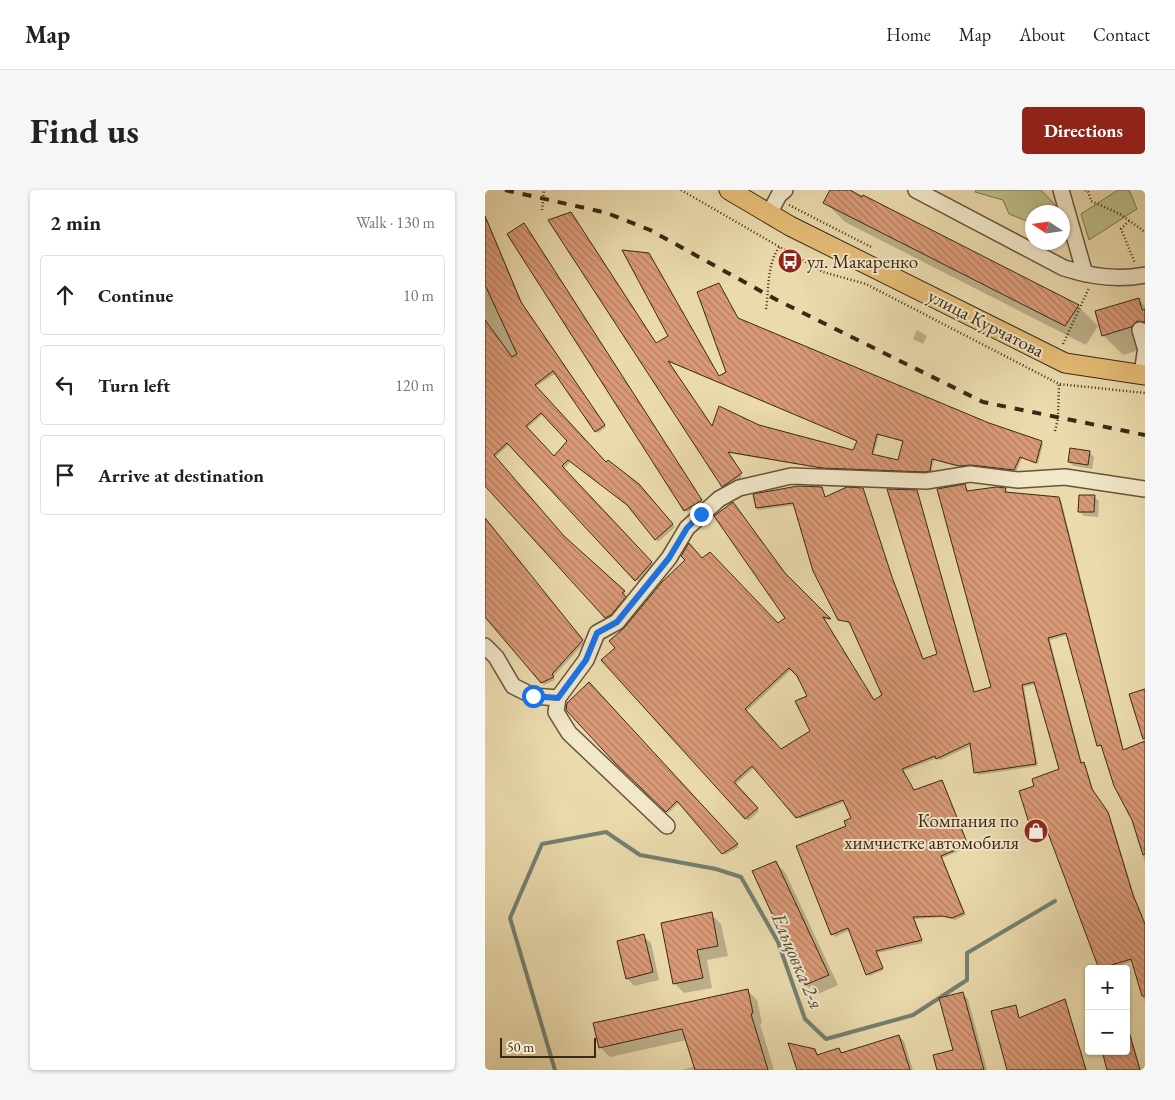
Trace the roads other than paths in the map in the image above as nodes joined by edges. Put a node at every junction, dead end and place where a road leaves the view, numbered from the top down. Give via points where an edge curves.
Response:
1 (729, 190) edge
2 (916, 190) edge
3 (1061, 190) edge
4 (780, 192) edge
5 (769, 214) junction
6 (1089, 274) junction
7 (1142, 276) edge
8 (1141, 330) dead end
9 (1145, 347) edge
10 (1145, 353) edge
11 (1144, 381) edge
12 (1145, 489) edge
13 (485, 646) edge
14 (558, 698) junction
15 (667, 826) dead end

1 - 5 main road, улица Курчатова
2 - 6 lane via 1064,268
3 - 6 lane
4 - 5 lane
5 - 11 main road, улица Курчатова via 1065,363
6 - 7 lane
8 - 9 lane
10 - 11 lane
12 - 14 lane via 1065,477 1017,480 970,474 926,480 791,476 739,488 719,498 687,528 669,558 617,622 597,633 586,660
13 - 14 lane via 496,657 513,686 533,696
14 - 15 lane via 556,712 569,733

